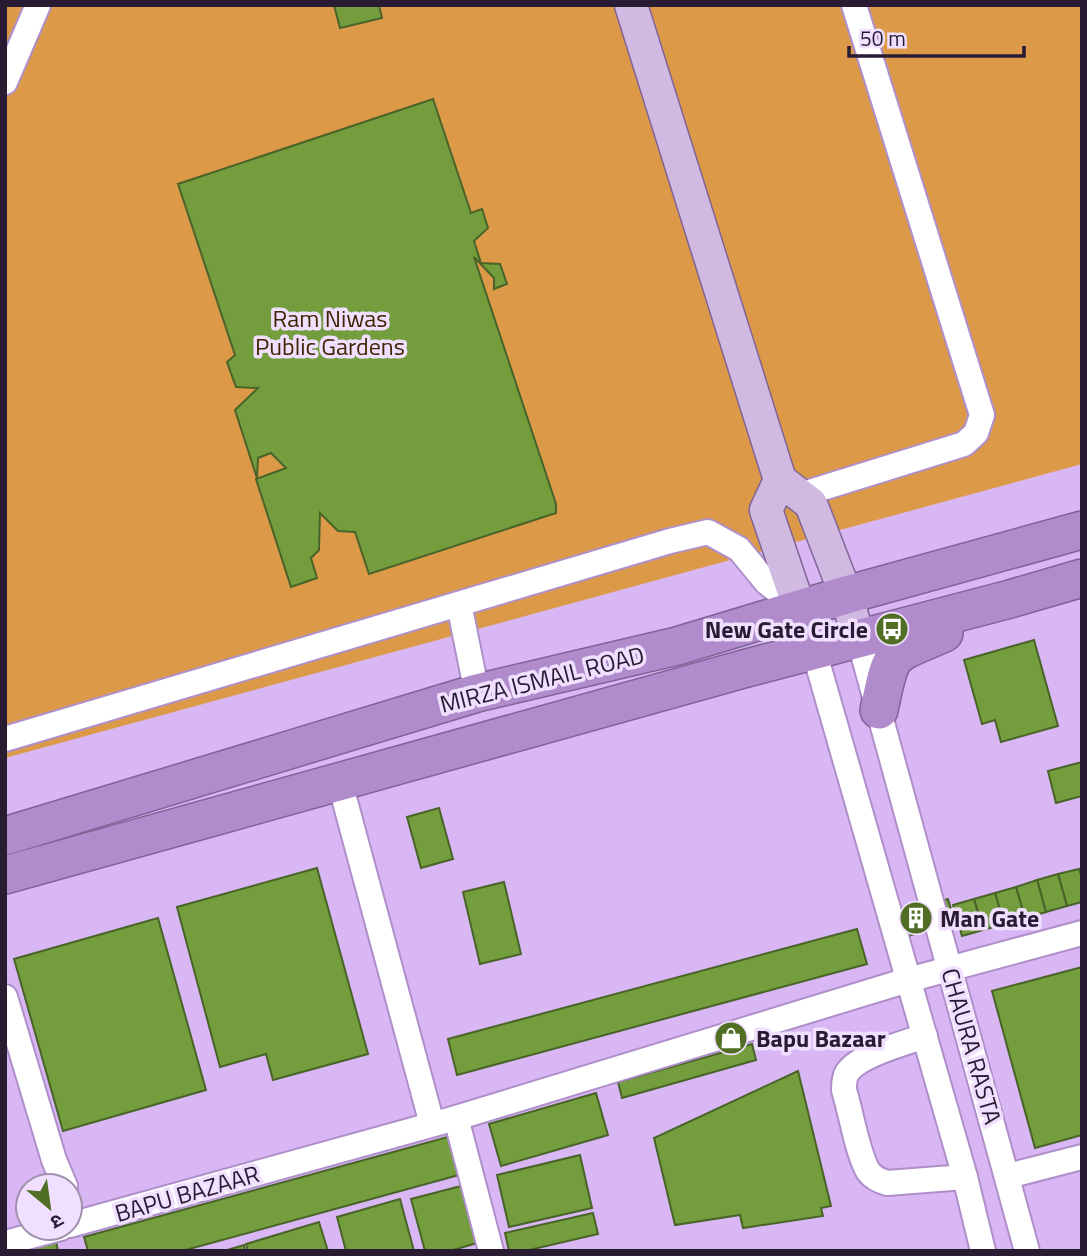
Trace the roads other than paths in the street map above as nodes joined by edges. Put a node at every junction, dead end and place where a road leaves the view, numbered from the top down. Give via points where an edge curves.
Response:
1 (38, 5) edge
2 (631, 5) edge
3 (854, 5) edge
4 (5, 82) edge
5 (790, 488) junction
6 (1082, 530) edge
7 (1082, 578) edge
8 (846, 595) junction
9 (1010, 599) junction
10 (459, 604) junction
11 (799, 608) junction
12 (859, 639) junction
13 (814, 651) junction
14 (477, 693) junction
15 (879, 710) junction
16 (5, 739) edge
17 (340, 783) junction
18 (5, 836) edge
19 (5, 875) edge
20 (1082, 933) edge
21 (950, 969) junction
22 (908, 980) junction
23 (5, 998) edge
24 (925, 1036) junction
25 (456, 1118) junction
26 (432, 1124) junction
27 (1082, 1157) edge
28 (59, 1172) edge
29 (1008, 1176) junction
30 (965, 1177) junction
31 (84, 1226) edge
32 (491, 1251) edge
33 (983, 1251) edge
34 (1027, 1251) edge

1 - 4 street
2 - 5 main road
3 - 5 street via 982,415 976,433 964,444
5 - 8 main road via 811,504
5 - 11 main road via 766,510
6 - 8 highway, MIRZA ISMAIL ROAD
7 - 9 highway, MIRZA ISMAIL ROAD
8 - 11 highway, MIRZA ISMAIL ROAD
8 - 12 main road
9 - 12 highway, MIRZA ISMAIL ROAD
9 - 15 highway via 892,658
10 - 11 street via 708,533 739,549 766,582
10 - 14 street
10 - 16 street
11 - 13 main road
11 - 14 highway, MIRZA ISMAIL ROAD via 677,646
12 - 13 highway, MIRZA ISMAIL ROAD
12 - 15 street, CHAURA RASTA
13 - 17 highway, MIRZA ISMAIL ROAD
13 - 22 street, CHAURA RASTA
14 - 18 highway, MIRZA ISMAIL ROAD
15 - 21 street, CHAURA RASTA
17 - 19 highway, MIRZA ISMAIL ROAD
17 - 26 street
20 - 21 street, BAPU BAZAAR
21 - 22 street, BAPU BAZAAR
21 - 29 street, CHAURA RASTA
22 - 24 street, CHAURA RASTA
22 - 25 street, BAPU BAZAAR
23 - 28 street
24 - 30 street, CHAURA RASTA
24 - 30 street via 848,1070 844,1090 863,1158 874,1178 887,1182
25 - 26 street, BAPU BAZAAR
25 - 32 street
26 - 31 street, BAPU BAZAAR
27 - 29 street
29 - 34 street, CHAURA RASTA
30 - 33 street, CHAURA RASTA

